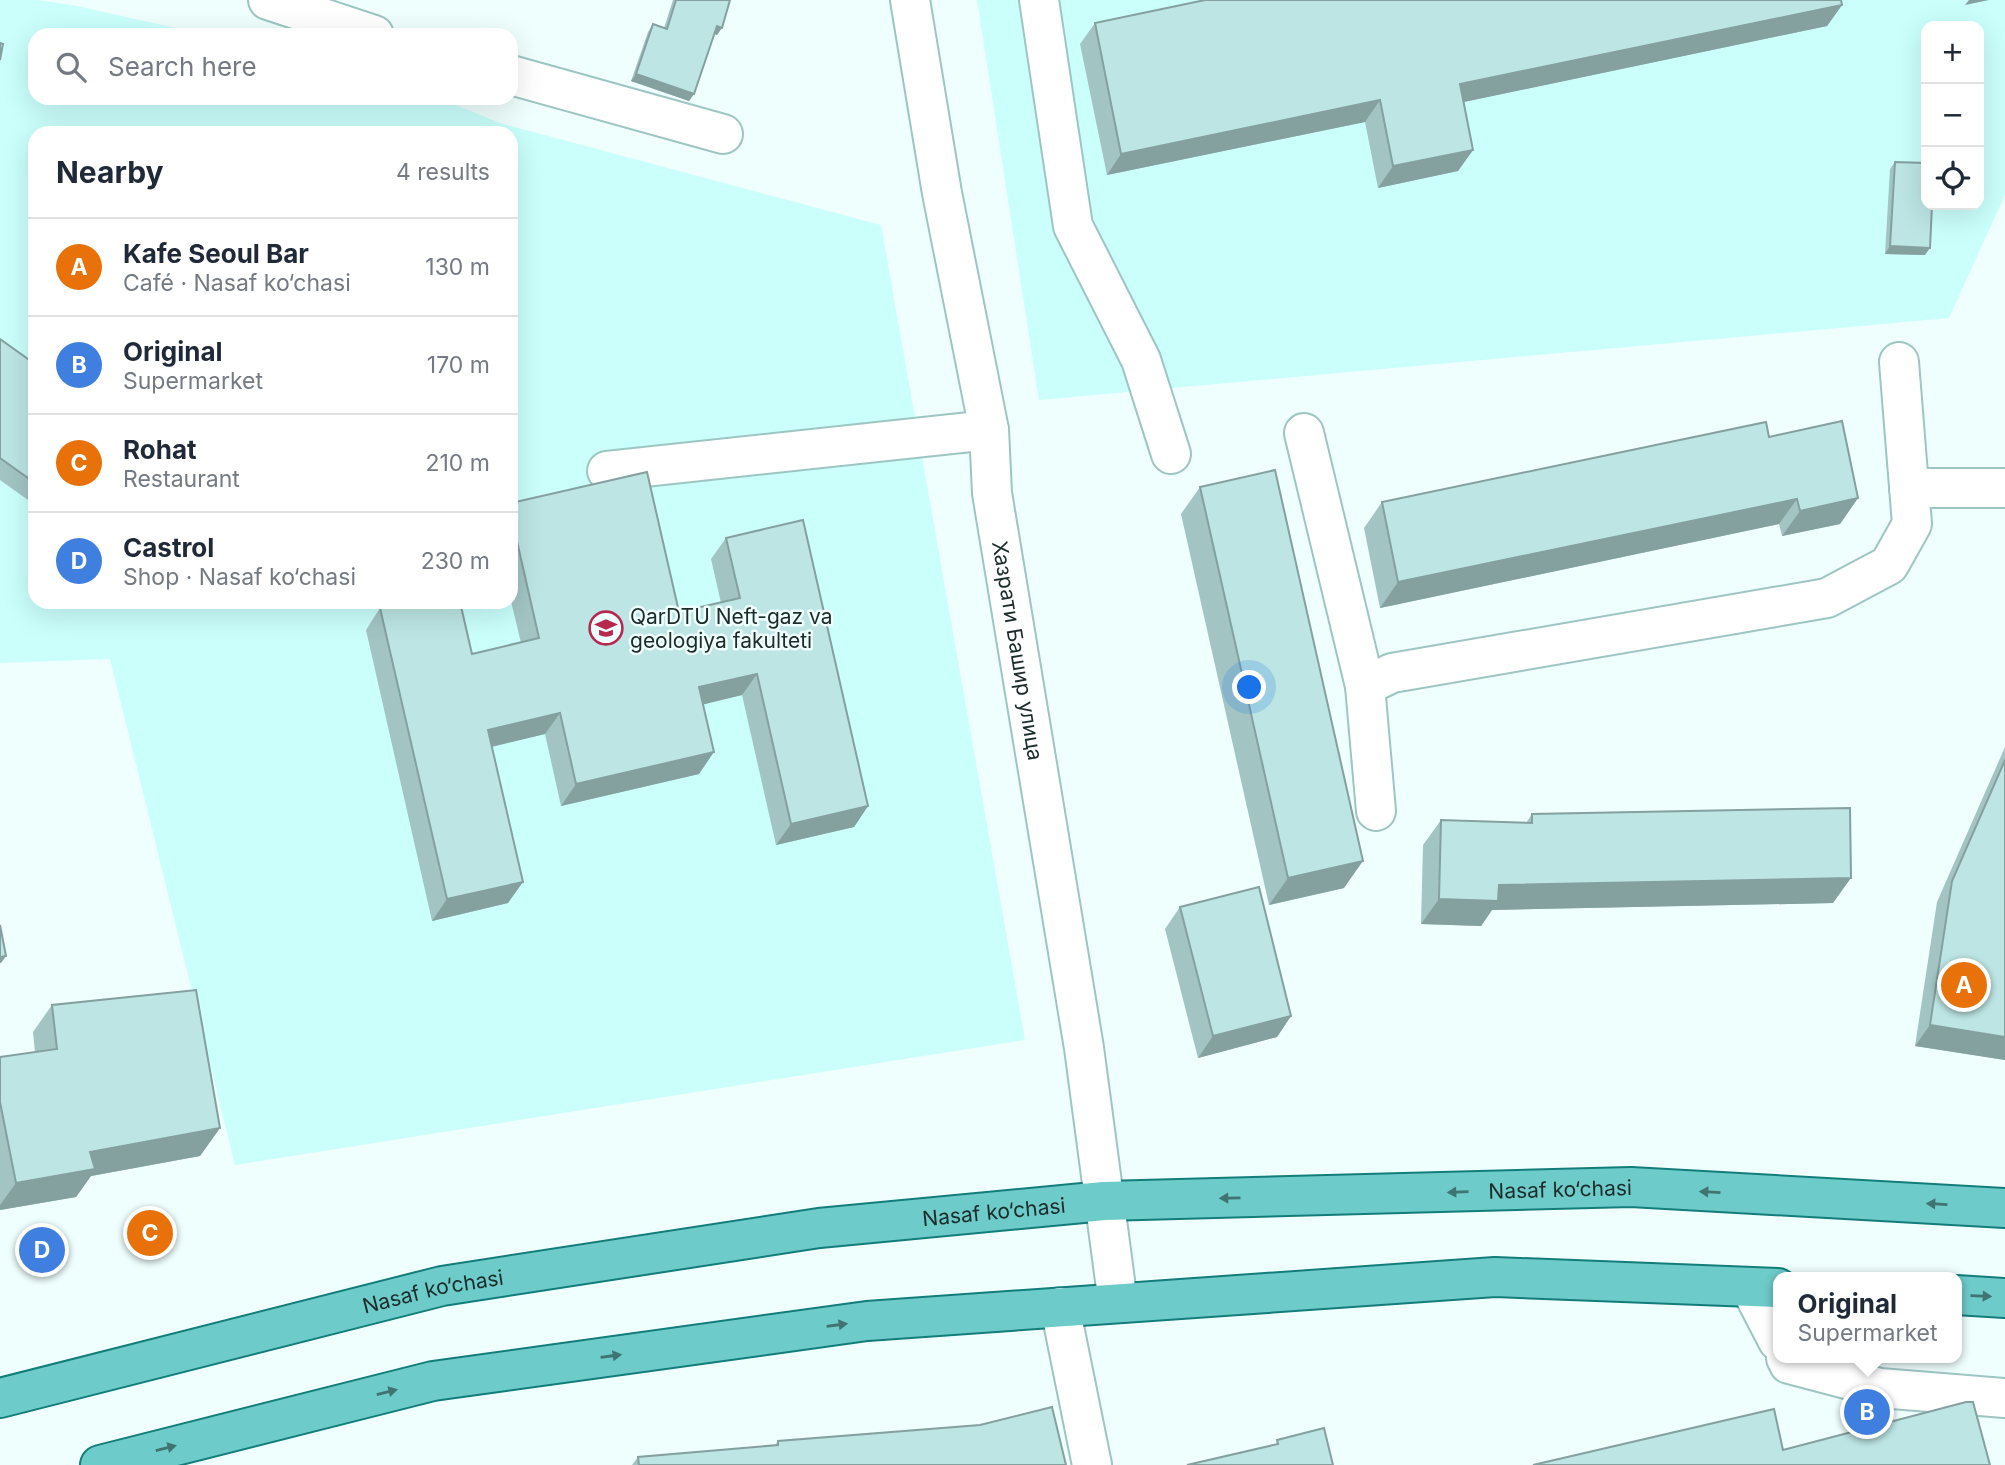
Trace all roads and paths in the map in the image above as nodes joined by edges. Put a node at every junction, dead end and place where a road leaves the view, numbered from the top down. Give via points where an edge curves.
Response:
1 (268, 0) edge
2 (910, 0) edge
3 (1039, 0) edge
4 (353, 28) edge
5 (518, 77) edge
6 (723, 134) dead end
7 (1899, 362) dead end
8 (989, 430) junction
9 (1304, 433) dead end
10 (1171, 454) dead end
11 (607, 471) dead end
12 (1909, 488) junction
13 (2005, 488) edge
14 (1365, 686) junction
15 (1376, 811) dead end
16 (1104, 1201) junction
17 (2005, 1208) edge
18 (1764, 1288) edge
19 (1962, 1296) edge
20 (2005, 1297) edge
21 (1118, 1303) junction
22 (1060, 1307) junction
23 (1773, 1322) edge
24 (1788, 1363) edge
25 (0, 1398) edge
26 (2005, 1398) edge
27 (100, 1465) edge
28 (1092, 1465) edge

1 - 4 street
2 - 8 street, Хазрати Башир улица
3 - 10 street via 1073,226 1141,360
5 - 6 street
7 - 12 street
8 - 11 street
8 - 16 street, Хазрати Башир улица via 992,493 1084,1048
9 - 14 street
12 - 13 street
12 - 14 street via 1912,524 1889,565 1827,598 1392,673
14 - 15 street
17 -> 16 main road, Nasaf ko‘chasi via 1631,1187
16 - 21 street, Хазрати Башир улица
16 - 25 main road, Nasaf ko‘chasi via 819,1228 442,1286
18 - 21 main road via 1495,1277
18 - 23 street
19 -> 20 main road
21 - 22 main road
27 -> 22 main road via 433,1381 867,1321
22 - 28 street
24 - 26 street via 1880,1388

